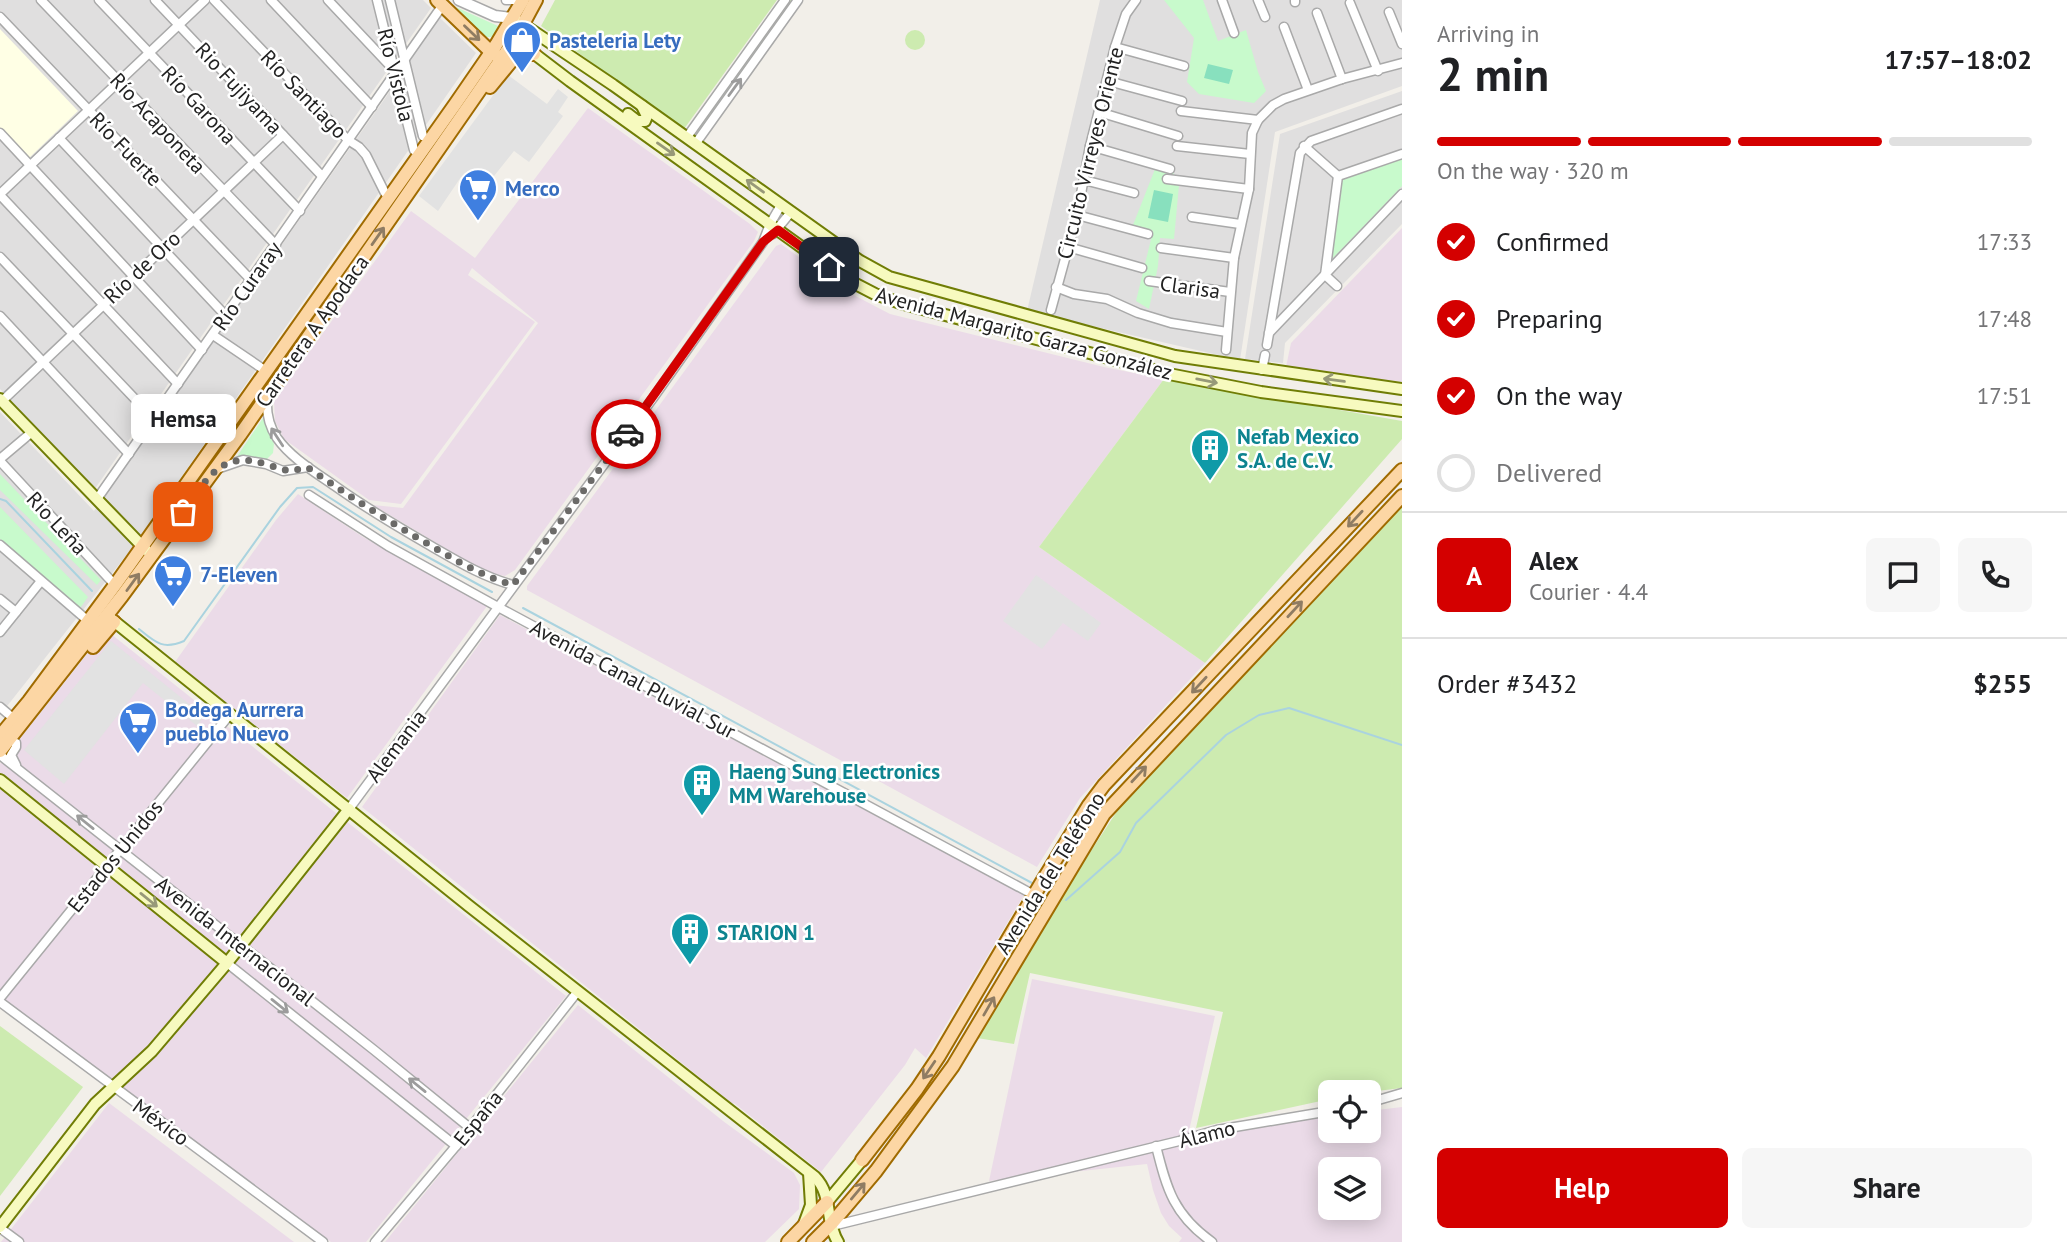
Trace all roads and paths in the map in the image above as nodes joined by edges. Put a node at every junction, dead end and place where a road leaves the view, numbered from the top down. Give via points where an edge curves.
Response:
1 (41, 0) edge
2 (99, 0) edge
3 (155, 0) edge
4 (205, 0) edge
5 (214, 0) edge
6 (271, 0) edge
7 (328, 0) edge
8 (377, 0) edge
9 (390, 0) edge
10 (459, 0) edge
11 (506, 0) edge
12 (523, 0) edge
13 (536, 0) edge
14 (785, 0) edge
15 (798, 0) edge
16 (1136, 0) edge
17 (1222, 0) edge
18 (1258, 0) edge
19 (1350, 2) dead end
20 (440, 3) edge
21 (1390, 12) dead end
22 (1317, 13) dead end
23 (495, 16) junction
24 (0, 17) edge
25 (1265, 17) dead end
26 (518, 21) junction
27 (178, 24) junction
28 (1284, 27) dead end
29 (1234, 33) dead end
30 (510, 35) junction
31 (1402, 44) edge
32 (1115, 47) junction
33 (149, 52) junction
34 (534, 54) junction
35 (501, 58) junction
36 (405, 61) junction
37 (1402, 63) edge
38 (1184, 66) dead end
39 (1378, 71) junction
40 (397, 72) junction
41 (1342, 79) junction
42 (119, 81) junction
43 (570, 81) junction
44 (1108, 81) junction
45 (613, 85) junction
46 (1308, 90) junction
47 (592, 96) junction
48 (1182, 101) dead end
49 (642, 105) junction
50 (372, 107) junction
51 (1402, 109) edge
52 (88, 110) junction
53 (1181, 111) dead end
54 (1099, 112) junction
55 (1258, 120) junction
56 (0, 133) edge
57 (283, 135) junction
58 (423, 136) junction
59 (1178, 136) dead end
60 (59, 138) junction
61 (348, 140) junction
62 (691, 140) junction
63 (1090, 146) junction
64 (1177, 146) dead end
65 (1304, 146) junction
66 (414, 150) junction
67 (1250, 154) junction
68 (1402, 154) edge
69 (254, 163) junction
70 (31, 165) junction
71 (1170, 170) dead end
72 (322, 176) junction
73 (1338, 176) junction
74 (1167, 179) dead end
75 (1084, 180) junction
76 (1249, 188) junction
77 (223, 191) junction
78 (386, 193) junction
79 (1134, 193) dead end
80 (0, 194) edge
81 (1402, 194) edge
82 (786, 209) junction
83 (300, 211) junction
84 (1077, 215) junction
85 (1192, 216) dead end
86 (193, 219) junction
87 (1240, 224) junction
88 (774, 227) junction
89 (1147, 234) dead end
90 (275, 245) junction
91 (1068, 247) junction
92 (163, 248) junction
93 (1161, 248) dead end
94 (0, 257) edge
95 (1234, 258) junction
96 (1142, 268) dead end
97 (1325, 275) junction
98 (132, 276) junction
99 (251, 280) junction
100 (1149, 281) dead end
101 (1337, 286) dead end
102 (1056, 287) junction
103 (1230, 292) junction
104 (102, 305) junction
105 (1051, 310) dead end
106 (0, 316) edge
107 (226, 316) junction
108 (1227, 332) junction
109 (1269, 333) junction
110 (72, 334) junction
111 (213, 335) junction
112 (1267, 345) dead end
113 (202, 350) junction
114 (1226, 350) dead end
115 (1265, 355) dead end
116 (44, 362) junction
117 (263, 370) junction
118 (1262, 370) junction
119 (178, 384) junction
120 (1402, 389) edge
121 (267, 396) junction
122 (1, 400) edge
123 (1402, 411) edge
124 (154, 419) junction
125 (32, 432) junction
126 (129, 454) junction
127 (0, 460) edge
128 (307, 467) junction
129 (1402, 470) edge
130 (212, 472) junction
131 (309, 495) dead end
132 (1402, 496) edge
133 (96, 499) junction
134 (0, 545) edge
135 (147, 551) junction
136 (41, 581) junction
137 (115, 584) junction
138 (513, 585) junction
139 (0, 599) edge
140 (498, 607) junction
141 (16, 612) junction
142 (110, 619) junction
143 (87, 620) junction
144 (0, 632) edge
145 (230, 713) junction
146 (5, 716) edge
147 (3, 750) edge
148 (20, 771) junction
149 (0, 780) edge
150 (349, 810) junction
151 (120, 850) junction
152 (107, 866) junction
153 (1037, 890) junction
154 (1055, 893) junction
155 (241, 946) junction
156 (227, 963) junction
157 (578, 991) junction
158 (0, 1000) edge
159 (113, 1087) junction
160 (1402, 1093) edge
161 (1381, 1099) edge
162 (1318, 1113) edge
163 (470, 1128) junction
164 (456, 1146) junction
165 (1156, 1146) junction
166 (862, 1160) joint
167 (809, 1173) junction
168 (827, 1202) junction
169 (832, 1225) junction
170 (0, 1227) edge
171 (803, 1227) junction
172 (19, 1242) edge
173 (323, 1242) edge
174 (375, 1242) edge
175 (788, 1242) edge
176 (813, 1242) edge
177 (838, 1242) edge
178 (1212, 1242) edge

1 - 42 street, Río Acaponeta
2 - 33 street, Río Garona
3 - 27 street, Rio Fujiyama
4 - 27 street
5 - 61 street, Río Santiago
6 - 50 street
7 - 40 street
8 - 40 street, Río Vistola
9 - 36 street, Río Vistola
10 - 23 street
11 - 12 street
12 - 26 main road
13 - 26 main road
14 - 62 street
62 -> 15 street
16 - 32 street, Circuito Virreyes Oriente
17 - 29 street
18 - 25 street
19 - 39 street
20 -> 35 main road
20 - 36 street, Río Curaray
21 - 31 street
22 - 41 street
23 - 26 street
23 - 30 street
24 - 52 street, Río Fuerte
26 - 30 main road, Carretera A Apodaca
26 - 45 main road, Avenida Margarito Garza González
27 - 33 street
27 - 57 street, Rio Fujiyama
28 - 46 street
30 - 34 main road, Avenida Margarito Garza González
30 - 35 main road, Carretera A Apodaca
32 - 38 street
32 - 44 street, Circuito Virreyes Oriente
33 - 42 street
33 - 69 street, Río Garona
34 - 35 main road
34 - 43 main road, Avenida Margarito Garza González
35 - 58 main road via 473,66
35 - 117 main road, Carretera A Apodaca
121 -> 35 main road, Carretera A Apodaca
36 - 40 street, Río Curaray
36 - 58 street, Río Vistola
37 - 39 street
39 - 41 street
40 - 50 street, Río Curaray
40 - 66 street, Río Vistola
41 - 46 street
42 - 52 street
42 - 77 street, Río Acaponeta
43 - 45 main road via 581,74 603,86
43 - 47 main road, Avenida Margarito Garza González
44 - 48 street
44 - 54 street, Circuito Virreyes Oriente
45 - 49 main road, Avenida Margarito Garza González
46 - 55 street via 1273,104
47 - 49 main road via 645,121
47 -> 88 main road, Avenida Margarito Garza González
49 - 62 main road, Avenida Margarito Garza González
50 - 61 street, Río Curaray
51 - 65 street
52 - 60 street
52 - 86 street, Río Fuerte
53 - 55 street
54 - 59 street
54 - 63 street, Circuito Virreyes Oriente
55 - 67 street
56 - 70 street
57 - 69 street, Río de Oro
57 - 72 street, Rio Fujiyama
58 - 66 main road
60 - 70 street
60 - 92 street
61 - 72 street, Río Curaray
61 - 78 street, Río Santiago via 366,155
82 -> 62 main road, Avenida Margarito Garza González
63 - 71 street
63 - 75 street, Circuito Virreyes Oriente
64 - 67 street
65 - 73 street
65 - 109 street via 1297,163
66 - 78 main road
67 - 76 street
68 - 73 street
69 - 77 street, Río de Oro
69 - 83 street, Río Garona
70 - 80 street
70 - 98 street
72 - 83 street, Río Curaray
73 - 97 street
74 - 76 street
75 - 79 street
75 - 84 street, Circuito Virreyes Oriente
76 - 87 street
77 - 86 street, Río de Oro
77 - 90 street, Río Acaponeta
78 - 117 main road
80 - 104 street
81 - 97 street
82 - 88 street, Alemania
82 - 118 main road, Avenida Margarito Garza González via 889,277 1175,356
83 - 90 street, Río Curaray
84 - 89 street
84 - 91 street, Circuito Virreyes Oriente
85 - 87 street
86 - 92 street, Río de Oro
86 - 99 street, Río Fuerte
87 - 95 street
88 -> 123 main road, Avenida Margarito Garza González via 846,279 900,303 1168,374
88 - 138 street, Alemania
90 - 99 street, Río Curaray
91 - 96 street
91 - 102 street, Circuito Virreyes Oriente
92 - 98 street, Río de Oro
92 - 107 street
93 - 95 street
94 - 110 street
95 - 103 street
97 - 101 street
97 - 109 street
98 - 104 street, Río de Oro
98 - 113 street
99 - 107 street, Río Curaray
100 - 103 street, Clarisa
102 - 105 street, Circuito Virreyes Oriente
102 - 108 street via 1107,299 1154,319
103 - 108 street
104 - 110 street, Río de Oro
104 - 119 street
106 - 116 street
107 - 111 street, Río Curaray
108 - 114 street
109 - 112 street
110 - 116 street, Río de Oro
110 - 124 street
111 - 113 street, Río Curaray
111 - 117 street
113 - 119 street, Río Curaray
115 - 118 street
116 - 122 street, Río de Oro
116 - 126 street
117 - 135 main road, Carretera A Apodaca
120 -> 118 main road, Avenida Margarito Garza González
119 - 124 street, Río Curaray
128 -> 121 street via 272,430
121 - 130 main road, Carretera A Apodaca
122 - 125 main road
124 - 126 street, Río Curaray
125 - 127 street
125 - 133 main road
126 - 133 street, Río Curaray
127 - 137 street, Rio Leña
128 - 130 street via 283,471 243,460
128 - 138 street via 466,566
129 -> 153 main road, Avenida del Teléfono via 1104,785
130 - 135 main road, Carretera A Apodaca
131 - 140 street, Avenida Canal Pluvial Sur via 388,546
154 -> 132 main road, Avenida del Teléfono via 1118,796
133 - 135 main road
134 - 136 street
135 - 137 main road, Carretera A Apodaca
142 -> 135 main road, Carretera A Apodaca
136 - 141 street
136 - 143 street
137 - 143 main road, Carretera A Apodaca
138 - 140 street, Alemania
139 - 141 street
140 - 150 street, Alemania
140 - 153 street, Avenida Canal Pluvial Sur
141 - 144 street
142 - 145 main road
142 - 147 main road, Carretera A Apodaca
143 - 146 main road, Carretera A Apodaca
145 - 150 main road
145 - 151 street, Estados Unidos
146 - 147 main road
147 - 148 street, Avenida Internacional
147 - 148 street via 16,747 11,755
151 -> 148 street, Avenida Internacional
149 - 152 main road, Avenida Internacional
150 - 155 main road, Alemania
150 - 157 main road
151 - 152 street, Estados Unidos
151 - 155 street, Avenida Internacional
152 -> 156 main road, Avenida Internacional
152 - 158 street, Estados Unidos
153 - 154 main road
153 -> 166 main road, Avenida del Teléfono via 939,1056
169 -> 154 main road, Avenida del Teléfono via 953,1066
155 - 156 main road, Alemania
163 -> 155 street, Avenida Internacional
156 - 159 main road, Alemania via 152,1051
156 -> 164 street, Avenida Internacional
157 - 163 street, España
157 - 167 main road
158 - 159 street, México
159 - 170 main road, Alemania
159 - 173 street, México
160 - 161 street
162 - 165 street, Álamo via 1217,1130
163 - 164 street, España
164 - 174 street, España
165 - 169 street
165 - 178 street, Álamo via 1177,1209
166 - 168 main road, Avenida del Teléfono
167 - 168 main road via 821,1183
167 - 171 main road via 811,1205
168 - 169 main road
168 - 171 main road, Avenida del Teléfono
169 - 176 main road, Avenida del Teléfono
169 - 177 main road
170 - 172 street
171 - 175 main road, Avenida del Teléfono

